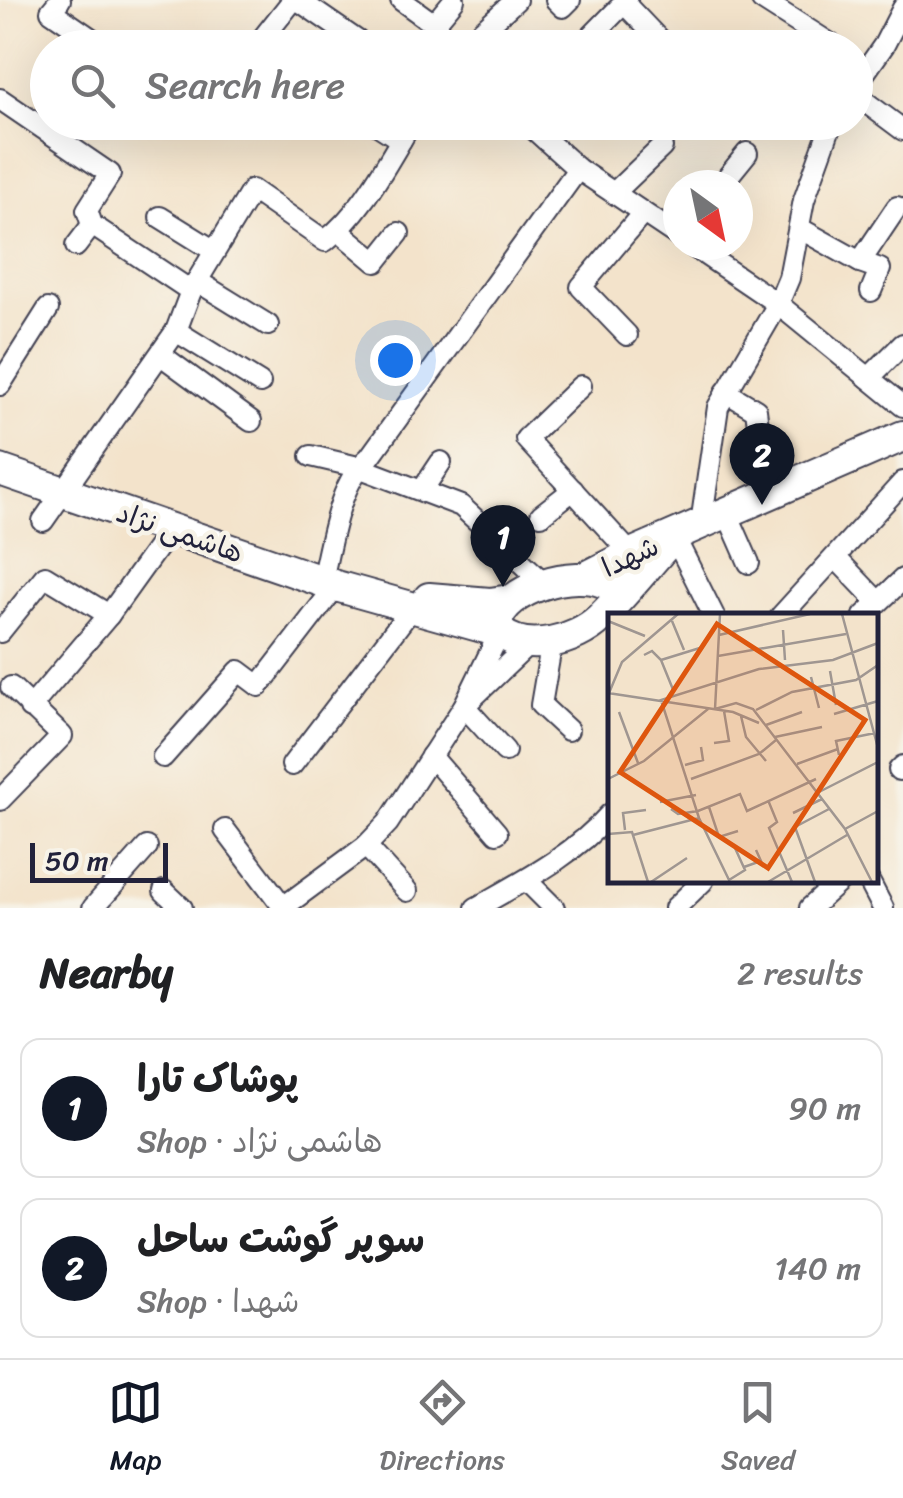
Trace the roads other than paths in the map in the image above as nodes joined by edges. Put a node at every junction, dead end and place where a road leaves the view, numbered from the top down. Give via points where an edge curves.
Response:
1 (60, 0) edge
2 (296, 0) edge
3 (402, 0) edge
4 (454, 0) edge
5 (516, 0) edge
6 (556, 0) edge
7 (570, 0) edge
8 (762, 0) edge
9 (626, 1) edge
10 (903, 8) edge
11 (434, 24) junction
12 (79, 30) edge
13 (270, 30) edge
14 (341, 30) edge
15 (440, 30) edge
16 (481, 30) edge
17 (598, 30) edge
18 (651, 30) edge
19 (809, 30) edge
20 (873, 48) edge
21 (0, 99) edge
22 (873, 108) edge
23 (30, 119) edge
24 (903, 130) edge
25 (60, 140) edge
26 (401, 140) edge
27 (546, 140) edge
28 (826, 140) edge
29 (662, 148) dead end
30 (747, 154) dead end
31 (578, 169) junction
32 (734, 170) edge
33 (614, 193) junction
34 (898, 208) dead end
35 (644, 213) junction
36 (160, 217) dead end
37 (92, 224) junction
38 (663, 226) edge
39 (799, 228) junction
40 (339, 230) junction
41 (399, 233) dead end
42 (76, 246) dead end
43 (213, 250) junction
44 (712, 260) edge
45 (860, 262) junction
46 (194, 286) junction
47 (871, 291) dead end
48 (778, 304) junction
49 (48, 309) dead end
50 (268, 325) dead end
51 (176, 331) junction
52 (626, 335) dead end
53 (903, 344) edge
54 (161, 354) junction
55 (869, 378) junction
56 (260, 383) dead end
57 (0, 384) edge
58 (581, 386) dead end
59 (726, 392) junction
60 (903, 406) edge
61 (251, 421) dead end
62 (759, 434) dead end
63 (903, 436) edge
64 (311, 456) dead end
65 (441, 462) dead end
66 (358, 467) junction
67 (0, 470) edge
68 (62, 489) junction
69 (423, 489) junction
70 (573, 490) junction
71 (900, 493) edge
72 (541, 516) dead end
73 (43, 521) dead end
74 (700, 524) junction
75 (170, 530) junction
76 (631, 554) junction
77 (836, 558) junction
78 (750, 564) dead end
79 (586, 577) junction
80 (903, 579) edge
81 (544, 583) junction
82 (340, 586) junction
83 (510, 600) junction
84 (610, 605) junction
85 (412, 608) junction
86 (871, 609) edge
87 (714, 613) edge
88 (784, 613) edge
89 (109, 615) junction
90 (0, 632) edge
91 (500, 632) junction
92 (540, 643) junction
93 (10, 687) dead end
94 (464, 706) junction
95 (30, 708) junction
96 (568, 730) dead end
97 (505, 751) dead end
98 (431, 756) junction
99 (163, 757) dead end
100 (292, 765) dead end
101 (0, 800) edge
102 (608, 816) edge
103 (225, 830) dead end
104 (497, 833) dead end
105 (366, 846) junction
106 (146, 847) dead end
107 (526, 880) junction
108 (700, 883) edge
109 (837, 883) edge
110 (870, 883) edge
111 (164, 891) dead end
112 (408, 892) dead end
113 (93, 908) edge
114 (182, 908) edge
115 (283, 908) edge
116 (476, 908) edge
117 (554, 908) edge
118 (675, 908) edge
119 (810, 908) edge
120 (883, 908) edge

1 - 12 street via 51,11
2 - 13 street
2 - 14 street
3 - 11 street
4 - 11 street
5 - 16 street
6 - 7 street via 563,7
8 - 19 street
9 - 17 street
9 - 18 street
10 - 20 street
11 - 15 street
21 - 23 street
22 - 24 street
25 - 37 street via 110,174 87,210
26 - 40 street
27 - 31 street
28 - 39 street
29 - 33 street
30 - 32 street
31 - 33 street
31 - 66 street
33 - 35 street
34 - 45 street
35 - 38 street
35 - 52 street via 580,287
36 - 43 street
37 - 42 street
37 - 46 street
39 - 45 street
39 - 48 street
40 - 41 street via 376,262
40 - 43 street via 325,241 252,190
43 - 46 street
44 - 48 street
45 - 47 street via 880,269
46 - 50 street
46 - 51 street
48 - 55 street
48 - 59 street
49 - 57 street
51 - 54 street
51 - 56 street
53 - 55 street
54 - 61 street
54 - 68 street
55 - 60 street
58 - 70 street via 526,439
59 - 62 street via 756,410
59 - 74 street
63 - 74 main road, شهدا
64 - 66 street
65 - 69 street
66 - 69 street
66 - 82 street via 338,515
67 - 68 main road, هاشمی نژاد
68 - 73 street
68 - 75 main road, هاشمی نژاد
69 - 81 street via 461,506
70 - 72 street
70 - 76 street
71 - 77 street
74 - 76 main road, شهدا
74 - 78 street
74 - 84 main road, شهدا
74 - 87 street
75 - 82 main road, هاشمی نژاد
75 - 89 street
76 - 79 main road, شهدا
77 - 86 street
77 - 88 street
79 - 81 main road, شهدا
79 - 84 main road via 606,584
80 - 86 street
81 - 83 main road, شهدا
82 - 83 main road, هاشمی نژاد
82 - 85 main road, هاشمی نژاد
82 - 99 street via 259,686 239,671
83 - 91 main road via 498,616
84 - 92 main road, شهدا via 599,620
85 - 91 main road, هاشمی نژاد
85 - 100 street
89 - 90 street via 45,576
89 - 95 street
91 - 92 main road, هاشمی نژاد via 510,641
91 - 94 street
92 - 94 street
92 - 96 street via 541,705
93 - 95 street
94 - 97 street
94 - 98 street
95 - 101 street via 62,736
98 - 104 street
98 - 105 street
102 - 107 street
103 - 115 street
105 - 112 street
105 - 115 street
106 - 113 street
107 - 116 street
107 - 117 street
108 - 118 street
109 - 119 street
110 - 120 street
111 - 114 street

